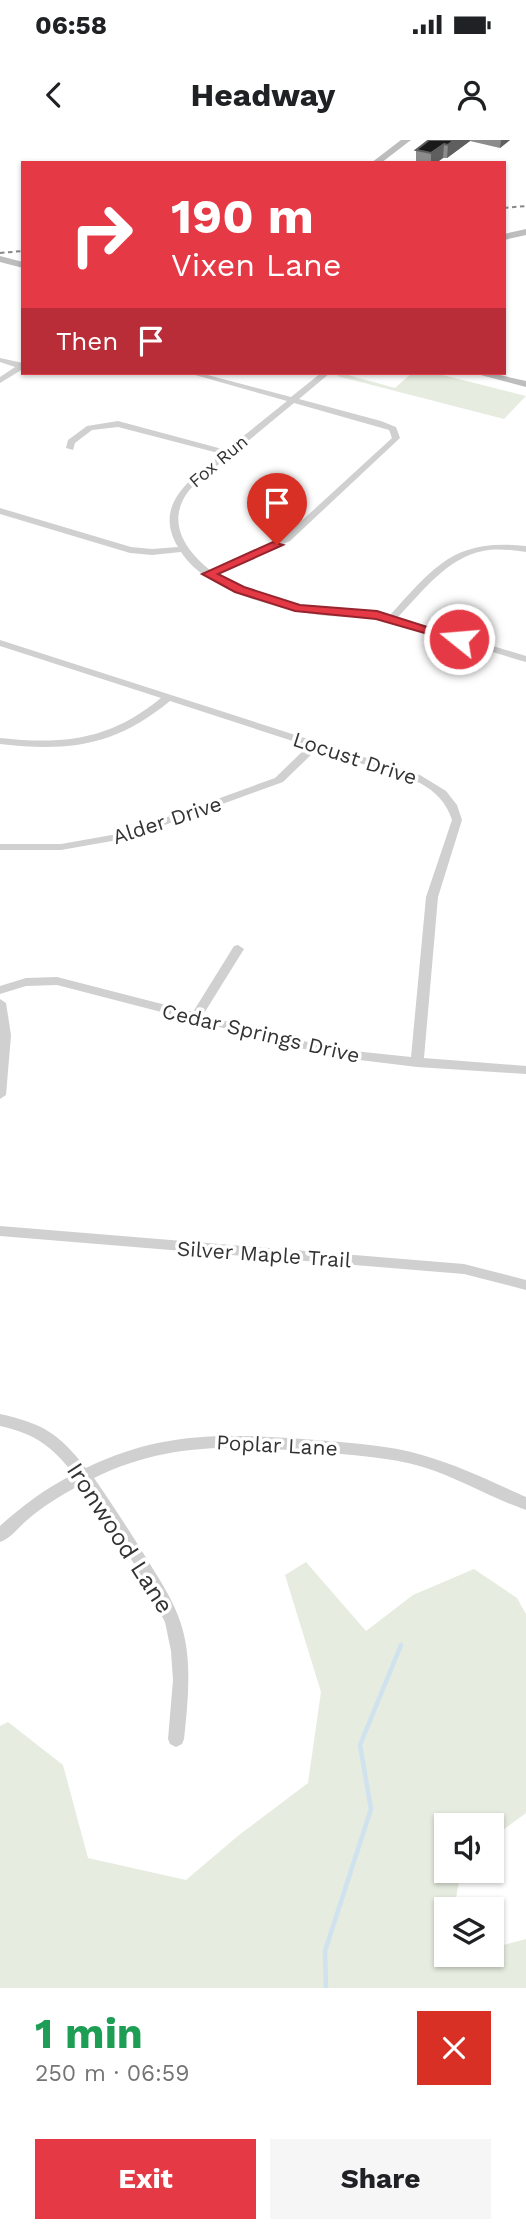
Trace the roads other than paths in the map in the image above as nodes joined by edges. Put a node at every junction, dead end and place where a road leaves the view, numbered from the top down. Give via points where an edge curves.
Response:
1 (407, 140) edge
2 (378, 161) edge
3 (526, 232) edge
4 (506, 237) edge
5 (0, 259) edge
6 (18, 264) edge
7 (0, 268) edge
8 (0, 360) edge
9 (21, 366) edge
10 (21, 367) edge
11 (199, 375) edge
12 (324, 375) edge
13 (487, 375) edge
14 (0, 381) edge
15 (526, 384) edge
16 (293, 400) junction
17 (70, 448) dead end
18 (228, 453) junction
19 (0, 511) edge
20 (182, 549) junction
21 (526, 549) edge
22 (208, 574) junction
23 (391, 619) junction
24 (0, 643) edge
25 (526, 659) edge
26 (169, 697) junction
27 (0, 741) edge
28 (316, 744) junction
29 (0, 848) edge
30 (238, 949) dead end
31 (0, 990) edge
32 (0, 1003) edge
33 (196, 1017) junction
34 (2, 1029) edge
35 (417, 1063) junction
36 (526, 1070) edge
37 (0, 1095) edge
38 (0, 1231) edge
39 (526, 1285) edge
40 (0, 1420) edge
41 (83, 1478) junction
42 (526, 1504) edge
43 (0, 1536) edge
44 (176, 1739) dead end

1 - 2 street
3 - 4 street
5 - 6 street
6 - 7 street
8 - 9 street
10 - 14 street
11 - 16 street
12 - 16 street, Fox Run
13 - 15 street
16 - 18 street, Fox Run
16 - 22 street via 388,426 396,438 287,539
17 - 18 street via 71,442 90,428 110,423
18 - 20 street, Fox Run via 179,498 173,526
19 - 20 street via 130,550
20 - 22 street
21 - 23 street via 489,547 457,554
22 - 23 street via 240,590 299,608
23 - 25 street
24 - 26 street, Locust Drive
26 - 27 street via 136,724 93,740 44,746
26 - 28 street, Locust Drive
28 - 29 street, Alder Drive via 279,780 125,836 61,847
28 - 35 street, Locust Drive via 429,782 454,808 457,820 432,897
30 - 33 street
31 - 33 street, Cedar Springs Drive via 26,982 57,981
32 - 34 street
33 - 35 street, Cedar Springs Drive via 335,1052
34 - 37 street
35 - 36 street, Cedar Springs Drive
38 - 39 street, Silver Maple Trail via 464,1269
40 - 41 street, Ironwood Lane via 55,1443
41 - 42 street, Poplar Lane via 166,1448 247,1441 377,1451 420,1460
41 - 43 street, Poplar Lane via 45,1499
41 - 44 street, Ironwood Lane via 172,1618 183,1679

